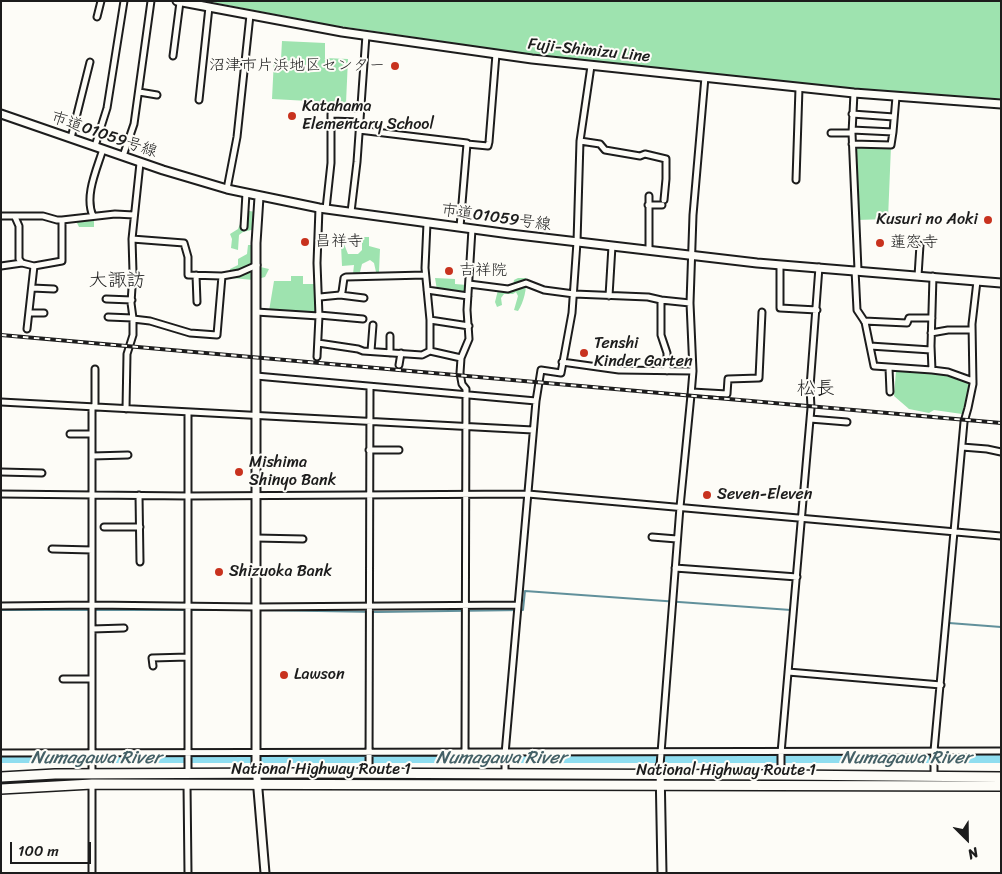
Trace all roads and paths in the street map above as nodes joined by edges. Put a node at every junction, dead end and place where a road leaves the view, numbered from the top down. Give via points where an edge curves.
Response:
1 (101, 1) edge
2 (124, 1) edge
3 (151, 1) edge
4 (179, 2) edge
5 (209, 7) junction
6 (250, 15) junction
7 (97, 17) dead end
8 (366, 35) junction
9 (496, 54) junction
10 (173, 56) dead end
11 (90, 62) dead end
12 (591, 66) junction
13 (704, 77) junction
14 (799, 88) junction
15 (138, 92) junction
16 (854, 93) junction
17 (157, 95) dead end
18 (896, 97) junction
19 (199, 100) dead end
20 (1001, 104) edge
21 (1, 114) edge
22 (852, 114) junction
23 (360, 115) junction
24 (894, 117) junction
25 (359, 130) junction
26 (852, 132) junction
27 (893, 132) junction
28 (832, 133) dead end
29 (71, 138) junction
30 (580, 141) junction
31 (468, 144) junction
32 (852, 144) junction
33 (95, 146) junction
34 (103, 149) junction
35 (123, 156) junction
36 (140, 163) junction
37 (796, 180) dead end
38 (227, 189) junction
39 (246, 193) junction
40 (259, 196) junction
41 (648, 196) dead end
42 (648, 205) junction
43 (322, 208) junction
44 (351, 212) junction
45 (134, 215) junction
46 (1, 216) edge
47 (93, 216) junction
48 (15, 217) junction
49 (62, 220) junction
50 (427, 223) junction
51 (244, 227) dead end
52 (460, 227) junction
53 (472, 229) junction
54 (132, 239) junction
55 (577, 242) junction
56 (920, 245) dead end
57 (612, 246) junction
58 (649, 250) junction
59 (691, 255) junction
60 (22, 263) junction
61 (256, 265) junction
62 (780, 265) junction
63 (1, 266) edge
64 (34, 266) junction
65 (819, 267) junction
66 (857, 270) junction
67 (196, 275) junction
68 (425, 275) junction
69 (222, 276) junction
70 (918, 276) junction
71 (933, 276) junction
72 (977, 281) junction
73 (1001, 283) edge
74 (469, 284) junction
75 (32, 288) junction
76 (54, 290) dead end
77 (426, 290) junction
78 (574, 294) junction
79 (340, 295) junction
80 (468, 296) junction
81 (609, 296) junction
82 (320, 298) junction
83 (364, 298) dead end
84 (106, 299) dead end
85 (132, 300) junction
86 (661, 300) junction
87 (196, 302) dead end
88 (690, 303) junction
89 (817, 310) junction
90 (256, 312) junction
91 (762, 312) dead end
92 (29, 313) junction
93 (44, 313) dead end
94 (319, 316) junction
95 (108, 317) dead end
96 (133, 318) junction
97 (932, 318) junction
98 (363, 319) dead end
99 (430, 320) junction
100 (864, 321) junction
101 (373, 325) dead end
102 (469, 326) junction
103 (28, 329) dead end
104 (972, 330) junction
105 (931, 333) junction
106 (390, 336) dead end
107 (318, 343) junction
108 (870, 346) junction
109 (430, 350) junction
110 (931, 350) junction
111 (371, 351) junction
112 (390, 352) junction
113 (401, 353) junction
114 (317, 357) dead end
115 (462, 358) junction
116 (562, 362) junction
117 (399, 365) dead end
118 (889, 368) junction
119 (95, 369) dead end
120 (932, 370) junction
121 (667, 371) junction
122 (693, 371) junction
123 (256, 376) junction
124 (972, 381) junction
125 (370, 387) junction
126 (692, 392) junction
127 (890, 392) dead end
128 (466, 394) junction
129 (536, 401) junction
130 (1, 402) edge
131 (94, 407) junction
132 (126, 408) junction
133 (188, 412) junction
134 (256, 416) junction
135 (810, 419) junction
136 (369, 421) junction
137 (847, 422) dead end
138 (466, 426) junction
139 (533, 430) junction
140 (70, 434) dead end
141 (92, 434) junction
142 (962, 447) junction
143 (369, 450) junction
144 (400, 450) dead end
145 (1001, 452) edge
146 (128, 455) dead end
147 (92, 456) junction
148 (1, 472) edge
149 (42, 473) dead end
150 (1, 494) edge
151 (92, 494) junction
152 (528, 494) junction
153 (139, 495) junction
154 (256, 495) junction
155 (370, 495) junction
156 (465, 495) junction
157 (188, 496) junction
158 (680, 507) junction
159 (802, 518) junction
160 (104, 527) dead end
161 (140, 527) junction
162 (954, 532) junction
163 (1001, 536) edge
164 (652, 537) dead end
165 (256, 538) junction
166 (303, 539) dead end
167 (677, 539) junction
168 (52, 549) dead end
169 (92, 550) junction
170 (140, 562) dead end
171 (675, 568) junction
172 (797, 577) junction
173 (92, 605) junction
174 (465, 605) junction
175 (518, 605) junction
176 (1, 606) edge
177 (188, 606) junction
178 (369, 606) junction
179 (256, 610) junction
180 (124, 628) dead end
181 (92, 629) junction
182 (188, 657) junction
183 (153, 666) dead end
184 (788, 672) junction
185 (63, 679) dead end
186 (92, 679) junction
187 (941, 685) junction
188 (465, 751) junction
189 (1001, 751) edge
190 (256, 752) junction
191 (505, 752) junction
192 (660, 752) junction
193 (781, 752) junction
194 (934, 752) junction
195 (1, 753) edge
196 (92, 753) junction
197 (188, 753) junction
198 (369, 753) junction
199 (92, 770) junction
200 (257, 770) junction
201 (505, 770) junction
202 (660, 770) junction
203 (781, 771) junction
204 (369, 774) junction
205 (188, 775) junction
206 (1, 777) edge
207 (934, 777) junction
208 (1001, 777) edge
209 (92, 784) junction
210 (258, 785) junction
211 (661, 786) junction
212 (1001, 786) edge
213 (1, 789) edge
214 (92, 873) edge
215 (188, 873) edge
216 (265, 873) edge
217 (662, 873) edge

1 - 7 street
2 - 33 street via 107,108
3 - 15 street
4 - 5 street, Fuji-Shimizu Line
4 - 10 street
5 - 6 street, Fuji-Shimizu Line
5 - 19 street
6 - 8 street, Fuji-Shimizu Line
6 - 38 street via 237,137
8 - 9 street, Fuji-Shimizu Line
8 - 23 street
9 - 12 street, Fuji-Shimizu Line
9 - 31 street via 488,146
11 - 29 street
12 - 13 street, Fuji-Shimizu Line
12 - 30 street
13 - 14 street, Fuji-Shimizu Line
13 - 59 street
14 - 16 street, Fuji-Shimizu Line
14 - 37 street
15 - 17 street
15 - 35 street via 134,124
16 - 18 street, Fuji-Shimizu Line
16 - 22 street
18 - 20 street, Fuji-Shimizu Line
18 - 24 street
21 - 29 street, 市道01059号線
22 - 24 street
22 - 26 street
23 - 25 street
23 - 43 street via 330,114 331,163
24 - 27 street
25 - 31 street
25 - 44 street
26 - 27 street
26 - 28 street
26 - 32 street
27 - 32 street via 891,145
29 - 33 street, 市道01059号線
30 - 42 street via 600,144 605,150 666,159 663,202
30 - 55 street
31 - 52 street
32 - 66 street
33 - 34 street, 市道01059号線
34 - 35 street, 市道01059号線
34 - 47 street via 90,192
35 - 36 street, 市道01059号線
36 - 38 street, 市道01059号線
36 - 45 street
38 - 39 street, 市道01059号線
39 - 40 street, 市道01059号線
39 - 51 street
40 - 43 street, 市道01059号線
40 - 61 street
41 - 42 street
42 - 58 street
43 - 44 street, 市道01059号線
43 - 82 street via 317,264
44 - 50 street, 市道01059号線
45 - 47 street
45 - 54 street
46 - 48 street
47 - 49 street
48 - 49 street via 43,216
48 - 60 street via 19,226 19,259
49 - 64 street via 62,261
50 - 52 street, 市道01059号線
50 - 68 street
52 - 53 street, 市道01059号線
53 - 55 street, 市道01059号線
53 - 74 street
54 - 67 street via 184,243 188,275
54 - 85 street
55 - 57 street, 市道01059号線
55 - 78 street
56 - 70 street
57 - 58 street, 市道01059号線
57 - 81 street
58 - 59 street, 市道01059号線
59 - 62 street, 市道01059号線
59 - 88 street
60 - 63 street
60 - 64 street
61 - 69 street
61 - 90 street
62 - 65 street, 市道01059号線
62 - 89 street via 780,308
64 - 75 street
65 - 66 street, 市道01059号線
65 - 89 street
66 - 70 street, 市道01059号線
66 - 100 street via 857,310
67 - 69 street
67 - 87 street
68 - 77 street
68 - 79 street via 346,276
69 - 96 street via 217,335 190,333
70 - 71 street, 市道01059号線
71 - 72 street, 市道01059号線
71 - 97 street
72 - 73 street, 市道01059号線
72 - 104 street
74 - 78 street via 508,289 526,283
74 - 80 street
75 - 76 street
75 - 92 street
77 - 80 street
77 - 99 street
78 - 81 street
78 - 116 street
79 - 82 street
79 - 83 street
80 - 102 street
81 - 86 street
82 - 94 street
84 - 85 street
85 - 96 street
86 - 88 street
86 - 121 street via 661,336 667,352
88 - 122 street
89 - 135 street
90 - 94 street
90 - 123 street
91 - 126 street via 759,378 728,379 727,394
92 - 93 street
92 - 103 street
94 - 98 street
94 - 107 street
95 - 96 street
96 - 132 street via 127,354
97 - 100 street via 909,318 907,323
97 - 105 street
99 - 102 street
99 - 109 street
100 - 108 street
101 - 111 street
102 - 115 street via 469,339
104 - 105 street
104 - 124 street
105 - 110 street
106 - 112 street
107 - 111 street
107 - 114 street
108 - 110 street
108 - 118 street via 874,366
109 - 113 street via 422,355
109 - 115 street
110 - 120 street
111 - 112 street
112 - 113 street
113 - 117 street
115 - 128 street via 461,378
116 - 121 street via 620,370
116 - 129 street via 561,373 541,370
118 - 120 street
118 - 127 street
119 - 131 street
120 - 124 street
121 - 122 street
122 - 126 street
123 - 125 street
123 - 134 street
124 - 142 street
125 - 128 street
125 - 136 street
126 - 158 street
128 - 129 street
128 - 138 street
129 - 139 street
130 - 131 street
131 - 132 street
131 - 141 street
132 - 133 street
133 - 134 street
133 - 157 street
134 - 136 street
134 - 154 street
135 - 137 street
135 - 159 street
136 - 138 street
136 - 143 street
138 - 139 street
138 - 156 street
139 - 152 street
140 - 141 street
141 - 147 street
142 - 145 street
142 - 162 street
143 - 144 street
143 - 155 street
146 - 147 street
147 - 151 street
148 - 149 street
150 - 151 street
151 - 153 street
151 - 169 street
152 - 156 street
152 - 158 street
152 - 175 street
153 - 157 street
153 - 161 street
154 - 155 street
154 - 157 street
154 - 165 street
155 - 156 street
155 - 178 street
156 - 174 street
157 - 177 street
158 - 159 street
158 - 167 street
159 - 162 street
159 - 172 street
160 - 161 street
161 - 170 street
162 - 163 street
162 - 187 street
164 - 167 street
165 - 166 street
165 - 179 street
167 - 171 street
168 - 169 street
169 - 173 street
171 - 172 street
171 - 192 street
172 - 184 street
173 - 176 street
173 - 177 street
173 - 181 street
174 - 175 street
174 - 178 street
174 - 188 street
175 - 191 street
177 - 179 street
177 - 182 street
178 - 179 street
178 - 198 street
179 - 190 street
180 - 181 street
181 - 186 street
182 - 183 street via 152,658
182 - 197 street
184 - 187 street
184 - 193 street
185 - 186 street
186 - 196 street
187 - 194 street
188 - 191 street
188 - 198 street
189 - 194 street
190 - 197 street
190 - 198 street
190 - 200 street
191 - 192 street
191 - 201 street
192 - 193 street
192 - 202 street
193 - 194 street
193 - 203 street
194 - 207 street
195 - 196 street
196 - 197 street
196 - 199 street
197 - 205 street
198 - 204 street
199 - 205 highway, National Highway Route 1
199 - 206 highway, National Highway Route 1
200 - 204 highway, National Highway Route 1
200 - 205 highway, National Highway Route 1
200 - 210 street
201 - 202 highway, National Highway Route 1
201 - 204 highway, National Highway Route 1
202 - 203 highway, National Highway Route 1
202 - 211 street
203 - 207 highway, National Highway Route 1
205 - 209 highway, National Highway Route 1
205 - 210 highway, National Highway Route 1
205 - 215 street
207 - 208 highway, National Highway Route 1
209 - 213 highway, National Highway Route 1
209 - 214 street
210 - 211 highway, National Highway Route 1
210 - 216 street
211 - 212 highway, National Highway Route 1
211 - 217 street

